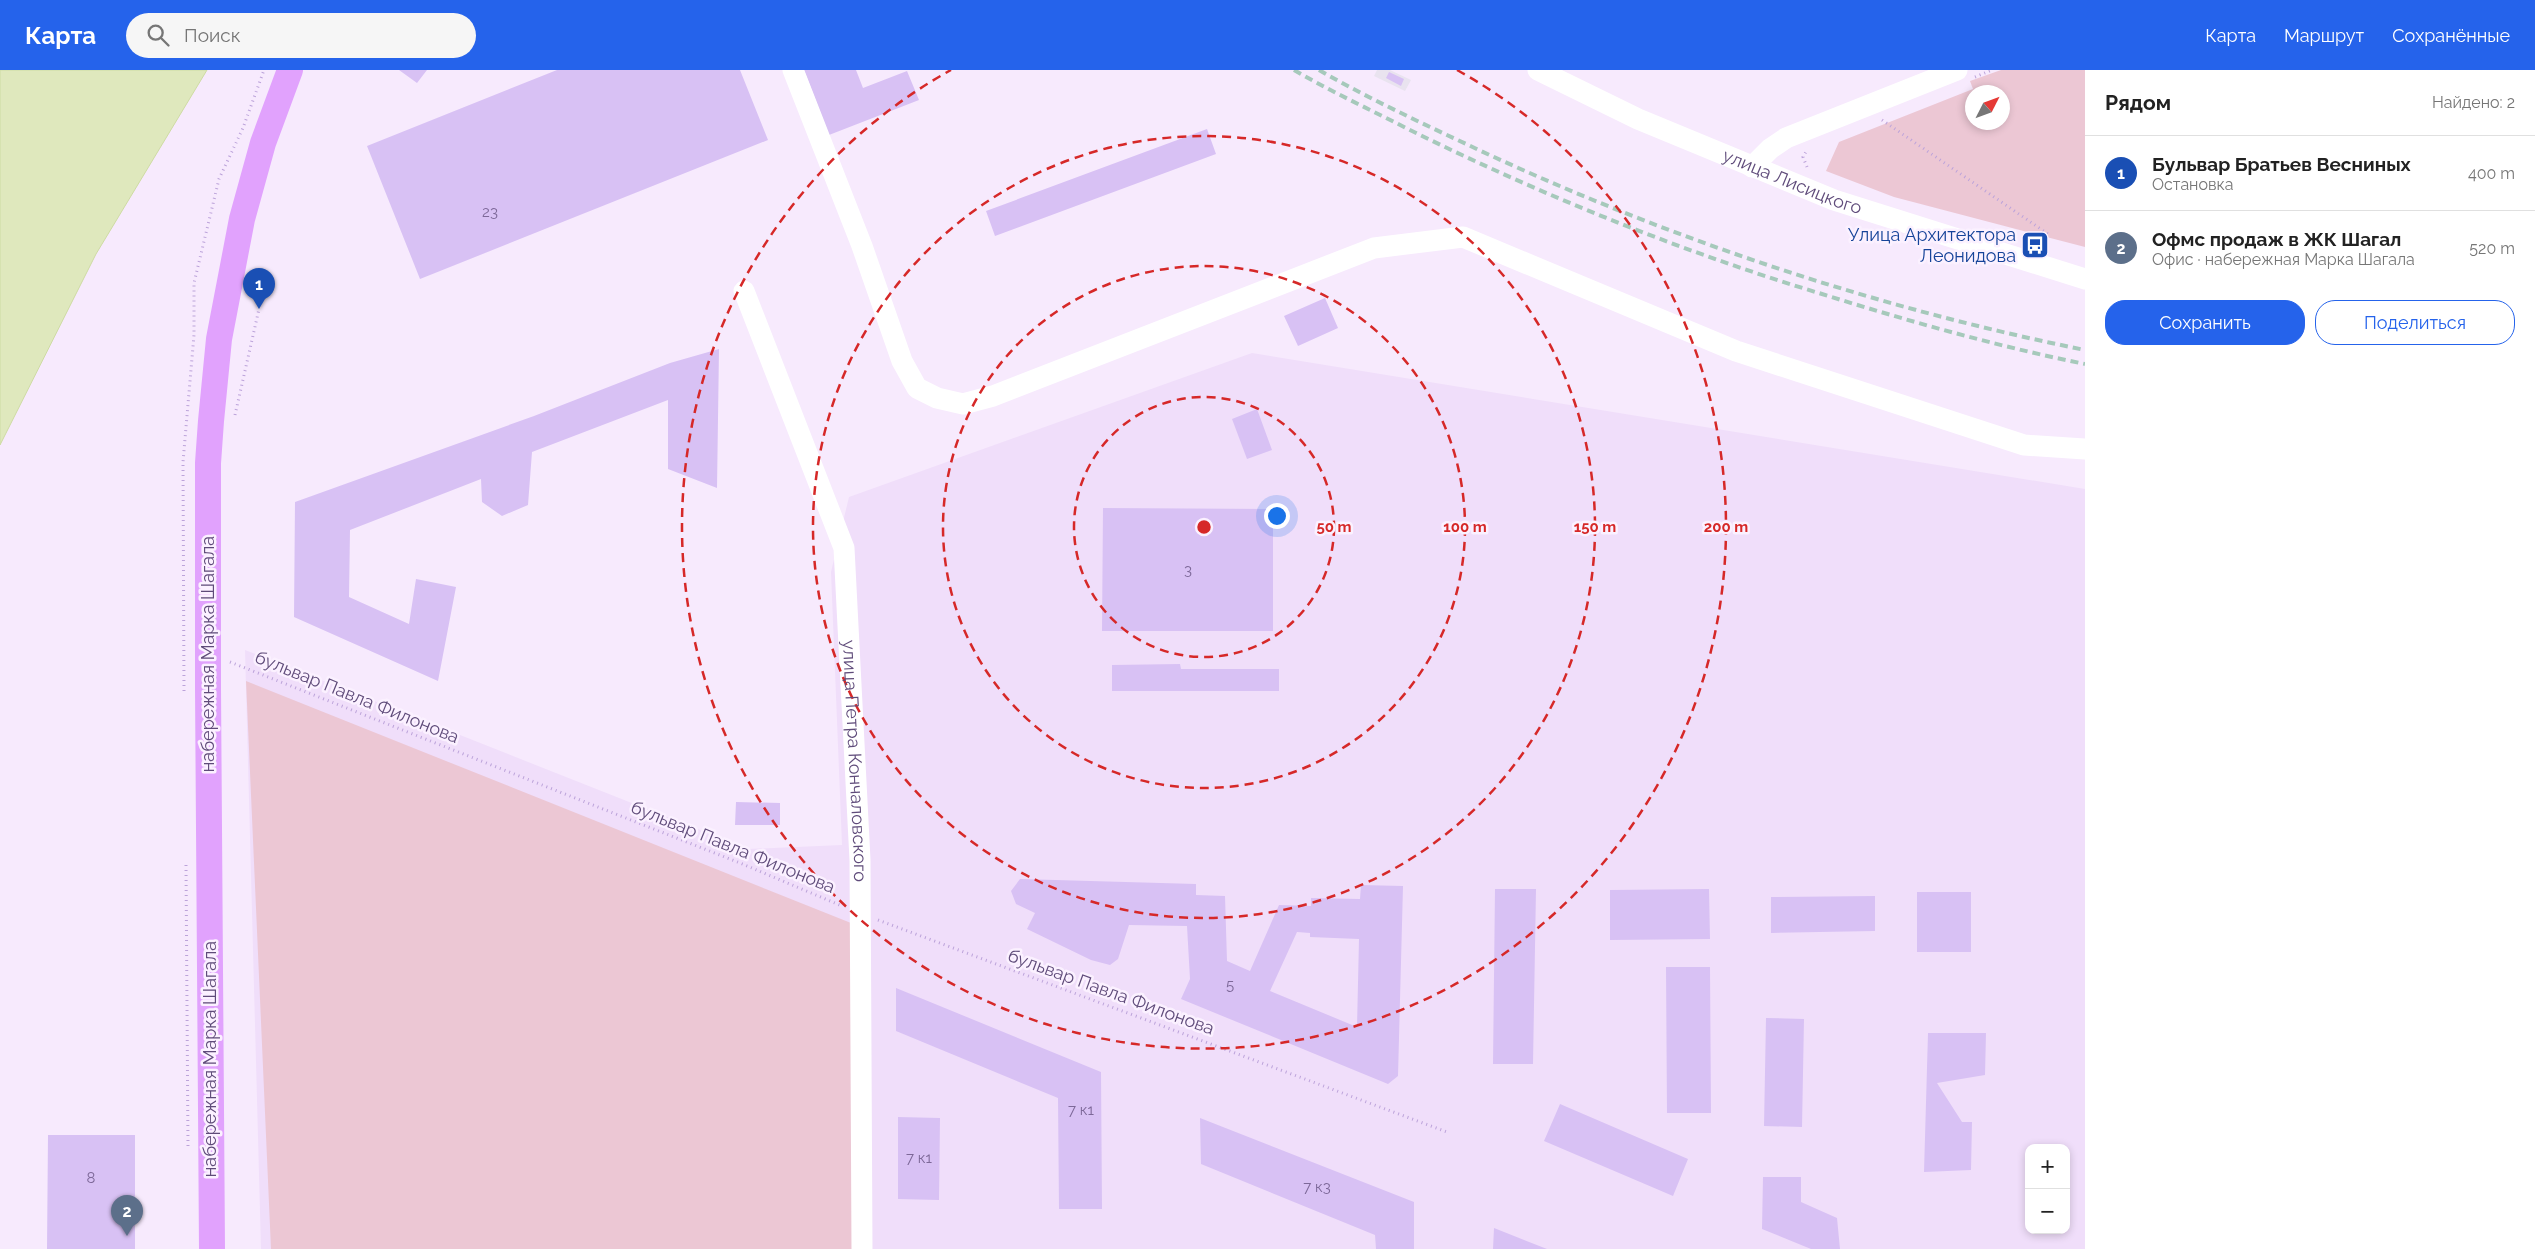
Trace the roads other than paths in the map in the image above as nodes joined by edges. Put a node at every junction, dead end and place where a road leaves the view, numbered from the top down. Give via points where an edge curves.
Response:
1 (290, 70) edge
2 (793, 70) edge
3 (1538, 70) edge
4 (1957, 70) edge
5 (1752, 167) junction
6 (2085, 279) edge
7 (744, 291) dead end
8 (2085, 450) edge
9 (212, 1249) edge
10 (862, 1249) edge

1 - 9 main road, набережная Марка Шагала via 252,180 231,271 219,338 208,463
2 - 8 street via 862,246 902,361 917,388 937,398 963,404 993,396 1374,248 1463,237 1736,351 2024,444
3 - 5 street, улица Лисицкого via 1621,111
4 - 5 street via 1786,138
5 - 6 street, улица Лисицкого via 1834,200
7 - 10 street, улица Петра Кончаловского via 844,548 860,860

